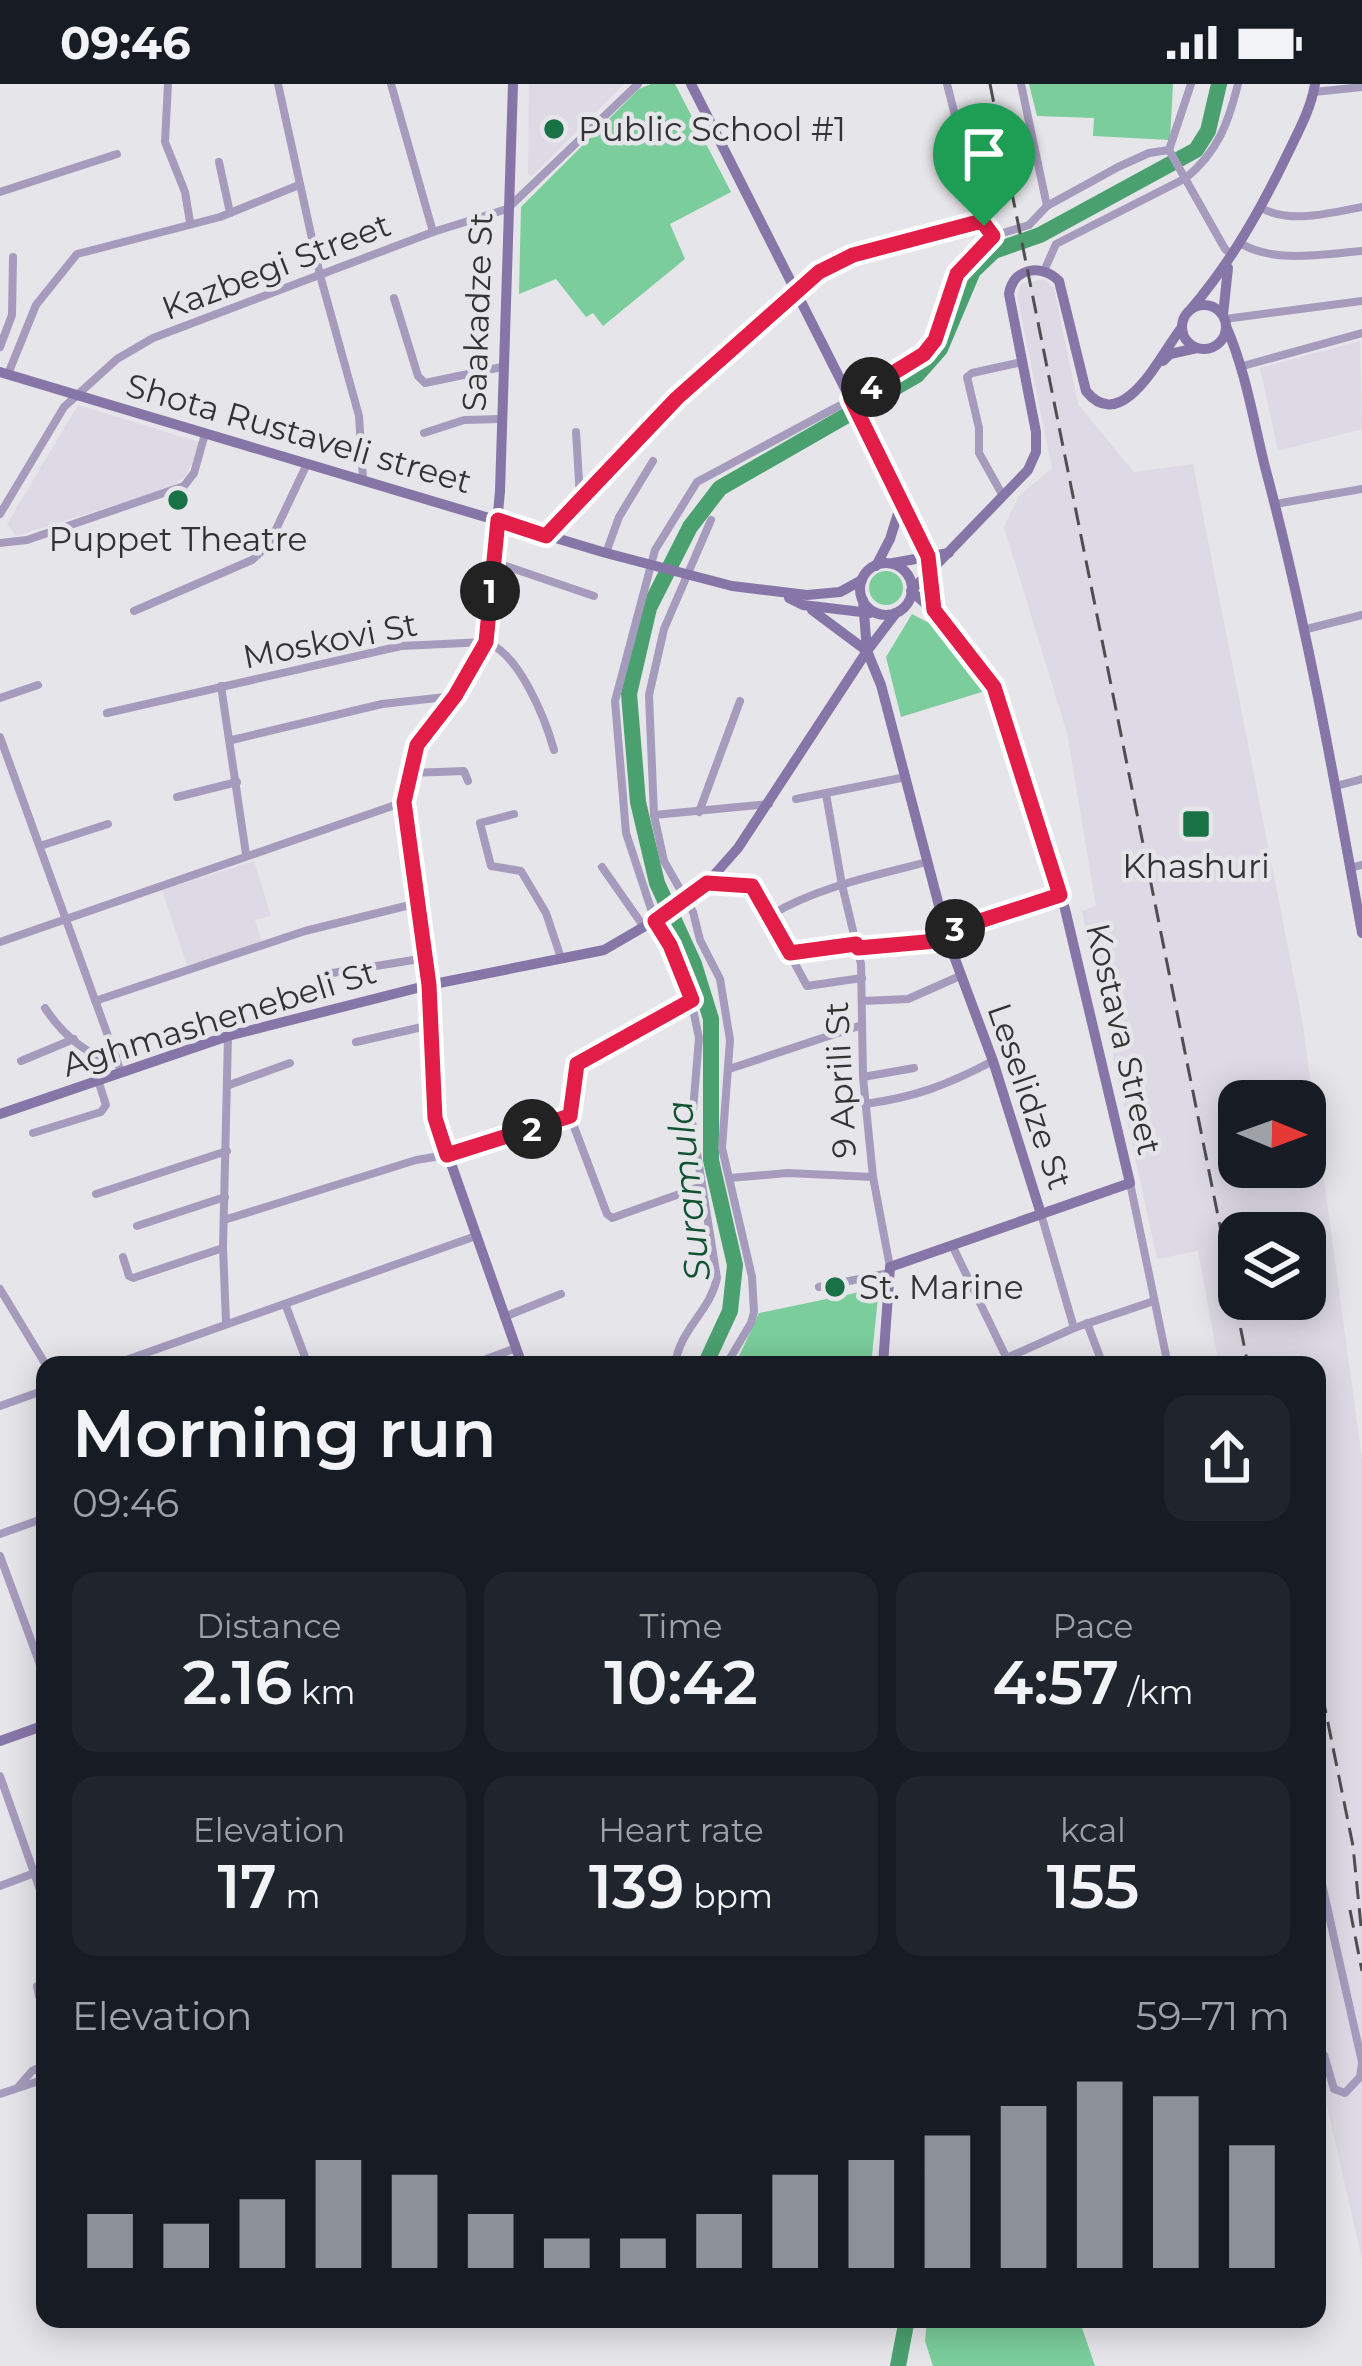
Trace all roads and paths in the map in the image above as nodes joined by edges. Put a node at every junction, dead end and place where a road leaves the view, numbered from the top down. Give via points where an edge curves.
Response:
1 (168, 84) edge
2 (278, 84) edge
3 (391, 84) edge
4 (513, 84) edge
5 (638, 84) edge
6 (691, 84) edge
7 (947, 84) edge
8 (1021, 84) edge
9 (1191, 84) edge
10 (1238, 84) edge
11 (1362, 87) edge
12 (1315, 88) edge
13 (1170, 152) junction
14 (117, 154) dead end
15 (219, 162) dead end
16 (1185, 176) junction
17 (299, 185) junction
18 (0, 192) edge
19 (1047, 206) junction
20 (1261, 208) junction
21 (1362, 208) edge
22 (507, 209) junction
23 (230, 213) junction
24 (982, 221) junction
25 (190, 222) junction
26 (434, 232) junction
27 (993, 236) junction
28 (1240, 243) junction
29 (1362, 251) edge
30 (13, 256) dead end
31 (1230, 260) junction
32 (1044, 271) junction
33 (320, 275) junction
34 (797, 291) junction
35 (394, 298) dead end
36 (1362, 302) edge
37 (1191, 309) junction
38 (1225, 320) junction
39 (1182, 327) junction
40 (1362, 333) edge
41 (0, 347) edge
42 (1204, 348) junction
43 (1022, 362) junction
44 (1243, 366) junction
45 (502, 367) junction
46 (1151, 371) junction
47 (4, 373) edge
48 (76, 395) junction
49 (852, 401) junction
50 (501, 419) junction
51 (576, 432) dead end
52 (424, 433) dead end
53 (206, 434) junction
54 (653, 461) dead end
55 (307, 463) junction
56 (363, 478) junction
57 (1362, 489) edge
58 (1003, 496) junction
59 (580, 499) junction
60 (901, 504) junction
61 (1275, 504) junction
62 (0, 514) edge
63 (498, 520) junction
64 (712, 520) dead end
65 (546, 536) junction
66 (0, 543) edge
67 (606, 553) junction
68 (949, 553) junction
69 (928, 556) junction
70 (493, 562) junction
71 (651, 564) junction
72 (882, 565) junction
73 (931, 572) junction
74 (688, 574) junction
75 (862, 580) junction
76 (911, 591) junction
77 (781, 594) junction
78 (594, 596) dead end
79 (803, 605) junction
80 (868, 609) junction
81 (934, 610) junction
82 (134, 611) dead end
83 (896, 613) junction
84 (1362, 615) edge
85 (1303, 630) junction
86 (486, 642) junction
87 (867, 651) junction
88 (38, 686) dead end
89 (221, 686) junction
90 (455, 696) junction
91 (0, 698) edge
92 (740, 701) dead end
93 (107, 713) dead end
94 (0, 737) edge
95 (232, 740) junction
96 (554, 750) dead end
97 (410, 773) junction
98 (906, 777) junction
99 (1362, 779) edge
100 (468, 781) dead end
101 (237, 782) junction
102 (1336, 786) junction
103 (826, 794) junction
104 (177, 797) dead end
105 (796, 799) dead end
106 (404, 802) junction
107 (770, 804) junction
108 (699, 812) junction
109 (514, 814) dead end
110 (655, 815) junction
111 (108, 824) dead end
112 (40, 846) junction
113 (246, 854) junction
114 (927, 862) junction
115 (1356, 866) edge
116 (602, 867) dead end
117 (707, 883) junction
118 (842, 885) junction
119 (1060, 895) junction
120 (684, 899) junction
121 (418, 903) junction
122 (771, 915) junction
123 (68, 919) junction
124 (652, 922) junction
125 (1362, 933) edge
126 (947, 936) junction
127 (0, 942) edge
128 (857, 946) junction
129 (790, 953) junction
130 (425, 958) junction
131 (562, 959) junction
132 (326, 974) dead end
133 (960, 976) junction
134 (862, 978) junction
135 (429, 985) junction
136 (692, 1000) junction
137 (95, 1001) junction
138 (862, 1001) junction
139 (45, 1008) dead end
140 (431, 1025) junction
141 (862, 1025) junction
142 (228, 1036) junction
143 (74, 1039) junction
144 (356, 1042) dead end
145 (116, 1057) junction
146 (22, 1061) dead end
147 (993, 1061) junction
148 (290, 1063) dead end
149 (914, 1068) dead end
150 (729, 1069) junction
151 (121, 1072) junction
152 (862, 1077) junction
153 (98, 1080) junction
154 (229, 1085) junction
155 (865, 1104) junction
156 (0, 1114) edge
157 (570, 1116) junction
158 (33, 1133) dead end
159 (227, 1151) junction
160 (447, 1155) junction
161 (873, 1177) junction
162 (730, 1178) junction
163 (1130, 1183) junction
164 (702, 1186) junction
165 (96, 1194) dead end
166 (225, 1197) junction
167 (1041, 1214) junction
168 (224, 1220) junction
169 (137, 1226) dead end
170 (476, 1236) junction
171 (952, 1245) junction
172 (223, 1248) junction
173 (123, 1257) dead end
174 (890, 1270) junction
175 (819, 1287) dead end
176 (0, 1289) edge
177 (561, 1294) dead end
178 (1154, 1301) junction
179 (286, 1306) junction
180 (504, 1317) junction
181 (226, 1323) junction
182 (1087, 1323) junction
183 (1074, 1328) junction
184 (516, 1348) junction
185 (41, 1356) edge
186 (136, 1356) edge
187 (305, 1356) edge
188 (494, 1356) edge
189 (519, 1356) edge
190 (677, 1356) edge
191 (732, 1356) edge
192 (885, 1356) edge
193 (1006, 1356) edge
194 (1018, 1356) edge
195 (1100, 1356) edge
196 (1166, 1356) edge
197 (36, 1393) edge
198 (0, 1406) edge
199 (36, 1521) edge
200 (0, 1534) edge
201 (0, 1556) edge
202 (36, 1654) edge
203 (36, 1728) edge
204 (0, 1741) edge
205 (0, 1776) edge
206 (36, 1862) edge
207 (36, 1872) edge
208 (0, 1886) edge
209 (1326, 1902) edge
210 (1326, 2062) edge
211 (1362, 2062) edge
212 (36, 2069) edge
213 (36, 2082) edge
214 (19, 2087) junction
215 (0, 2094) edge

1 - 25 street via 165,142
2 - 17 street
3 - 26 street
4 - 22 street, Saakadze St
5 - 22 street
6 - 34 street
7 - 24 street
8 - 19 street
9 - 13 street
10 - 16 street via 1217,148
11 - 12 street
12 - 20 street
13 - 16 street
13 - 19 street via 1149,153
14 - 18 street
15 - 23 street
16 - 31 street
16 - 32 street via 1056,244
17 - 23 street
17 - 33 street
19 - 27 street via 1029,225
20 - 21 street via 1307,217
20 - 28 street
22 - 26 street, Kazbegi Street
22 - 45 street, Saakadze St
23 - 25 street
24 - 27 street
24 - 34 street via 853,255
25 - 47 street via 77,254 36,305
26 - 33 street, Kazbegi Street
27 - 49 street via 957,274 924,354
28 - 29 street via 1298,256
28 - 31 street
30 - 41 street via 11,315
31 - 37 street
31 - 38 street
32 - 43 street via 1010,284
32 - 46 street via 1062,289 1090,397 1122,402
33 - 48 street, Kazbegi Street via 153,338
33 - 56 street via 359,416
34 - 49 street
34 - 59 street
35 - 45 street via 424,383
36 - 38 street
37 - 38 street via 1205,305
37 - 39 street
38 - 42 street via 1222,340
38 - 44 street
39 - 42 street
39 - 46 street
40 - 44 street
42 - 44 street
42 - 46 street via 1170,354
43 - 58 street via 1036,452
43 - 58 street via 967,377 979,453
44 - 61 street
45 - 50 street, Saakadze St
47 - 48 street, Shota Rustaveli street
48 - 53 street, Shota Rustaveli street
48 - 62 street, Kazbegi Street
49 - 60 street
49 - 71 street via 697,482
50 - 52 street
50 - 63 street, Saakadze St
51 - 59 street
53 - 55 street, Shota Rustaveli street
53 - 66 street via 184,486
54 - 67 street
55 - 56 street, Shota Rustaveli street
55 - 82 street via 269,544 252,560
56 - 63 street, Shota Rustaveli street
57 - 61 street
58 - 68 street
59 - 65 street
60 - 69 street
60 - 72 street
61 - 85 street
63 - 65 street, Shota Rustaveli street
63 - 70 street, Saakadze St
64 - 74 street
65 - 67 street, Shota Rustaveli street
67 - 71 street, Shota Rustaveli street
68 - 69 street
68 - 73 street
69 - 72 street
69 - 73 street
70 - 78 street
70 - 86 street, Saakadze St
71 - 74 street, Shota Rustaveli street
71 - 124 street via 615,701 626,833
72 - 75 street
72 - 76 street via 905,572
73 - 76 street
73 - 81 street
74 - 77 street, Shota Rustaveli street
74 - 110 street via 649,695
75 - 77 street via 830,594
75 - 80 street
76 - 81 street, Kostava Street
76 - 83 street
77 - 79 street
79 - 80 street
79 - 87 street
80 - 83 street
80 - 87 street, Leselidze St
81 - 119 street, Kostava Street via 994,687
83 - 87 street, Aghmashenebeli St
84 - 85 street
85 - 102 street
86 - 89 street, Moskovi St via 401,646
86 - 90 street, Saakadze St
86 - 96 street via 506,655 534,698
87 - 98 street, Leselidze St
87 - 107 street, Aghmashenebeli St
88 - 91 street
89 - 93 street
89 - 95 street, Moskovi St
90 - 95 street via 382,704
90 - 97 street, Saakadze St via 417,745
92 - 108 street
94 - 112 street
95 - 101 street, Moskovi St
97 - 100 street via 464,771
97 - 106 street, Saakadze St
98 - 103 street
98 - 114 street, Leselidze St
99 - 102 street
101 - 104 street
101 - 113 street, Moskovi St
102 - 115 street
103 - 105 street
103 - 118 street, 9 Aprili St
106 - 113 street
106 - 121 street, Saakadze St
107 - 108 street
107 - 117 street, Aghmashenebeli St
108 - 110 street
109 - 131 street via 480,823 491,866 521,871
110 - 120 street via 664,861
111 - 112 street
112 - 123 street
113 - 123 street
114 - 118 street
114 - 126 street, Leselidze St
115 - 125 street
116 - 124 street
117 - 120 street, Aghmashenebeli St
117 - 122 street via 752,886
118 - 122 street
118 - 128 street, 9 Aprili St
119 - 126 street
119 - 163 street, Kostava Street
120 - 124 street, Aghmashenebeli St
120 - 150 street via 721,979
121 - 130 street, Saakadze St
121 - 137 street
122 - 129 street
123 - 127 street
123 - 137 street
124 - 131 street, Aghmashenebeli St via 604,950
124 - 136 street
126 - 128 street
126 - 133 street, Leselidze St
128 - 129 street
128 - 134 street, 9 Aprili St
129 - 134 street via 807,986
130 - 132 street
130 - 135 street, Saakadze St
131 - 135 street, Aghmashenebeli St
133 - 138 street via 908,999
133 - 147 street, Leselidze St
134 - 138 street, 9 Aprili St
135 - 140 street, Saakadze St
135 - 142 street, Aghmashenebeli St
136 - 157 street via 577,1064
136 - 164 street via 699,1038 692,1122
137 - 145 street
138 - 141 street, 9 Aprili St
139 - 143 street
140 - 144 street
140 - 160 street, Saakadze St via 435,1118
141 - 150 street
141 - 152 street, 9 Aprili St
142 - 151 street, Aghmashenebeli St
142 - 154 street
143 - 145 street via 105,1059
143 - 146 street
145 - 151 street
147 - 155 street via 940,1089
147 - 167 street, Leselidze St
148 - 154 street
149 - 152 street
150 - 162 street via 722,1148
151 - 153 street, Aghmashenebeli St
152 - 155 street, 9 Aprili St
153 - 156 street, Aghmashenebeli St
153 - 158 street via 101,1112
154 - 159 street
155 - 161 street, 9 Aprili St
157 - 160 street
157 - 164 street via 612,1218
159 - 165 street
159 - 166 street
160 - 168 street
160 - 170 street, Saakadze St
161 - 162 street
161 - 174 street, 9 Aprili St
162 - 191 street via 754,1312
163 - 167 street
163 - 178 street, Kostava Street
164 - 190 street via 717,1278 712,1301
166 - 168 street
166 - 169 street
167 - 171 street
167 - 183 street
168 - 172 street
170 - 179 street
170 - 180 street, Saakadze St
171 - 174 street
171 - 193 street
172 - 173 street via 134,1278
172 - 181 street
174 - 175 street
174 - 192 street, 9 Aprili St
176 - 185 street
177 - 180 street
178 - 182 street
178 - 196 street, Kostava Street
179 - 181 street
179 - 187 street
180 - 184 street, Saakadze St
181 - 186 street
182 - 183 street
182 - 195 street
183 - 194 street
184 - 188 street
184 - 189 street, Saakadze St
197 - 198 street
199 - 200 street
201 - 202 street
203 - 204 street
205 - 206 street
207 - 208 street
209 - 211 street
210 - 211 street via 1334,2089 1345,2093
212 - 214 street
213 - 214 street
214 - 215 street

